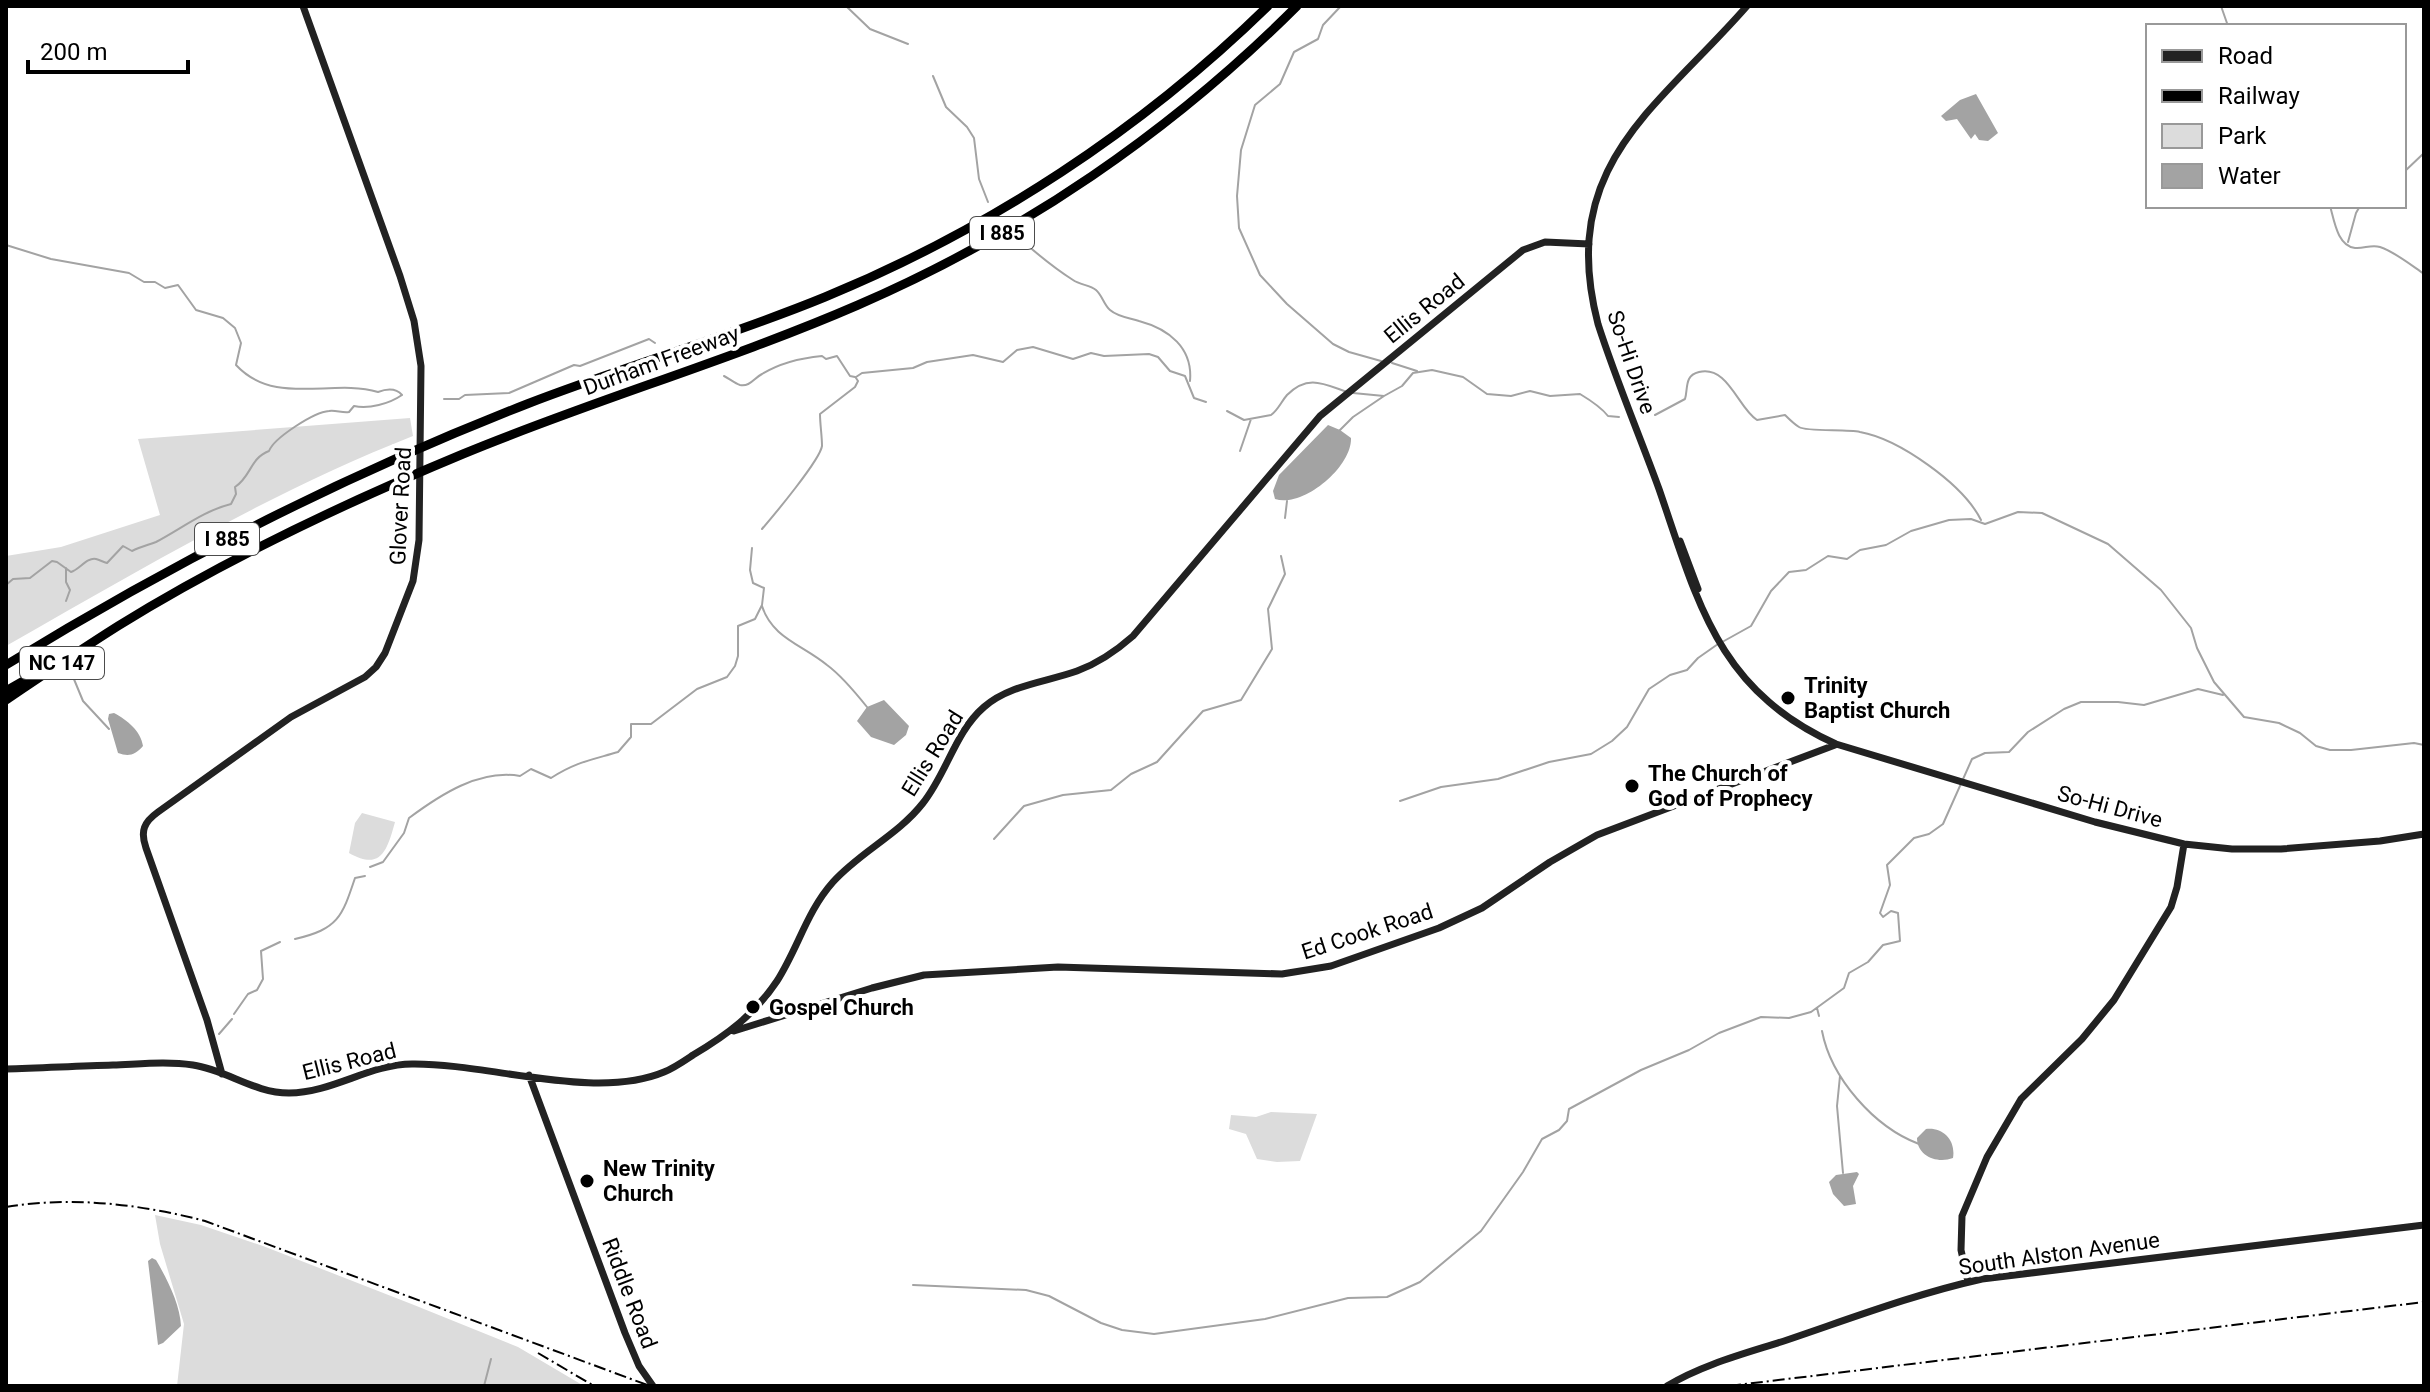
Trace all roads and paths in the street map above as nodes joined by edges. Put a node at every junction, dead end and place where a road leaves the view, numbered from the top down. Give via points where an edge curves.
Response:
1 (303, 6) edge
2 (1268, 6) edge
3 (1297, 6) edge
4 (1747, 6) edge
5 (1589, 244) junction
6 (119, 626) junction
7 (6, 665) edge
8 (6, 691) edge
9 (6, 700) edge
10 (1836, 744) junction
11 (2424, 834) edge
12 (2184, 844) junction
13 (732, 1032) junction
14 (6, 1069) edge
15 (222, 1074) junction
16 (529, 1075) junction
17 (2424, 1225) edge
18 (1968, 1282) junction
19 (653, 1386) edge
20 (1667, 1386) edge

1 - 15 street, Glover Road via 410,307 421,366 415,571 376,667 277,726 144,826 144,844
2 - 7 highway, Durham Freeway / I 885 via 1114,137 953,237 822,299 526,404 368,471 192,557
3 - 6 highway, Durham Freeway / I 885 via 1230,70 1137,144 1052,203 963,255 802,328 421,472 257,550
4 - 5 street via 1622,143 1596,201
5 - 10 street, So-Hi Drive via 1598,324 1714,636 1772,708
5 - 13 street, Ellis Road via 1545,242 1523,250 1320,416 1115,652 985,705 967,725 925,801 834,881 815,906 778,979
6 - 8 highway, I 885
6 - 9 highway, Durham Freeway / NC 147
10 - 12 street, So-Hi Drive
10 - 13 street, Ed Cook Road via 1597,835 1482,908 1331,966 1282,974 1047,967 924,975
11 - 12 street via 2292,849
12 - 18 street, So-Hi Drive via 2171,907 2122,988 2096,1024 2021,1099 1987,1157 1960,1228
13 - 16 street, Ellis Road via 665,1072 636,1080 587,1083
14 - 15 street, Ellis Road via 168,1062
15 - 16 street, Ellis Road via 260,1089 291,1093 410,1063
16 - 19 street, Riddle Road via 625,1333
17 - 18 street, South Alston Avenue
18 - 20 street, South Alston Avenue via 1714,1365

